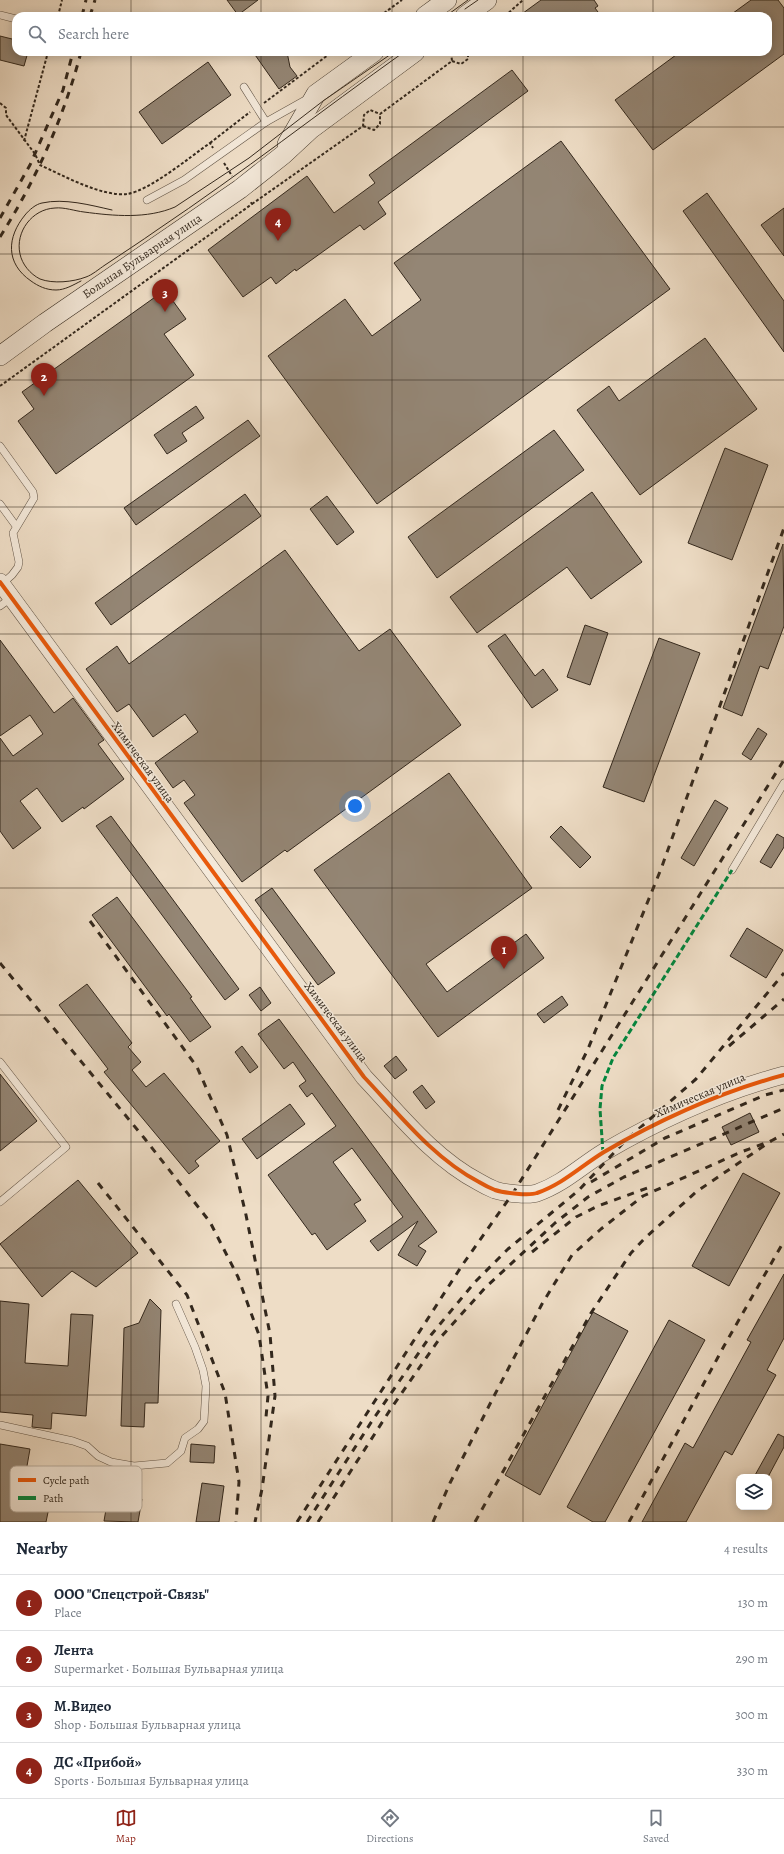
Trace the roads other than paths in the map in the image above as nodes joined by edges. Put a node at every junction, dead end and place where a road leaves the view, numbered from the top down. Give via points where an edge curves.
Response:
1 (447, 0) edge
2 (487, 0) edge
3 (430, 12) edge
4 (470, 12) edge
5 (0, 15) edge
6 (12, 18) edge
7 (368, 56) edge
8 (410, 56) edge
9 (244, 87) dead end
10 (316, 94) junction
11 (266, 122) junction
12 (283, 154) junction
13 (147, 200) dead end
14 (0, 356) edge
15 (0, 446) edge
16 (0, 504) edge
17 (16, 526) junction
18 (3, 593) edge
19 (784, 783) edge
20 (732, 870) dead end
21 (0, 1062) edge
22 (784, 1075) edge
23 (0, 1202) edge
24 (176, 1304) dead end
25 (0, 1425) edge

1 - 3 main road
2 - 4 main road
5 - 6 lane
7 - 10 main road, Большая Бульварная улица
8 - 12 main road, Большая Бульварная улица via 311,128
9 - 11 lane
10 - 11 lane
10 - 12 main road, Большая Бульварная улица via 291,135
11 - 13 lane via 184,180
12 - 14 main road, Большая Бульварная улица via 240,189
15 - 17 lane via 33,492 34,498
16 - 17 lane
17 - 18 lane via 13,533 19,562
18 - 22 street, Химическая улица via 364,1077 430,1146 463,1173 495,1190 536,1194 562,1182 603,1153 663,1120 718,1096
19 - 20 lane
21 - 23 lane via 66,1147
24 - 25 lane via 199,1359 206,1386 204,1421 185,1438 181,1451 167,1463 134,1466 110,1462 87,1446 73,1441

